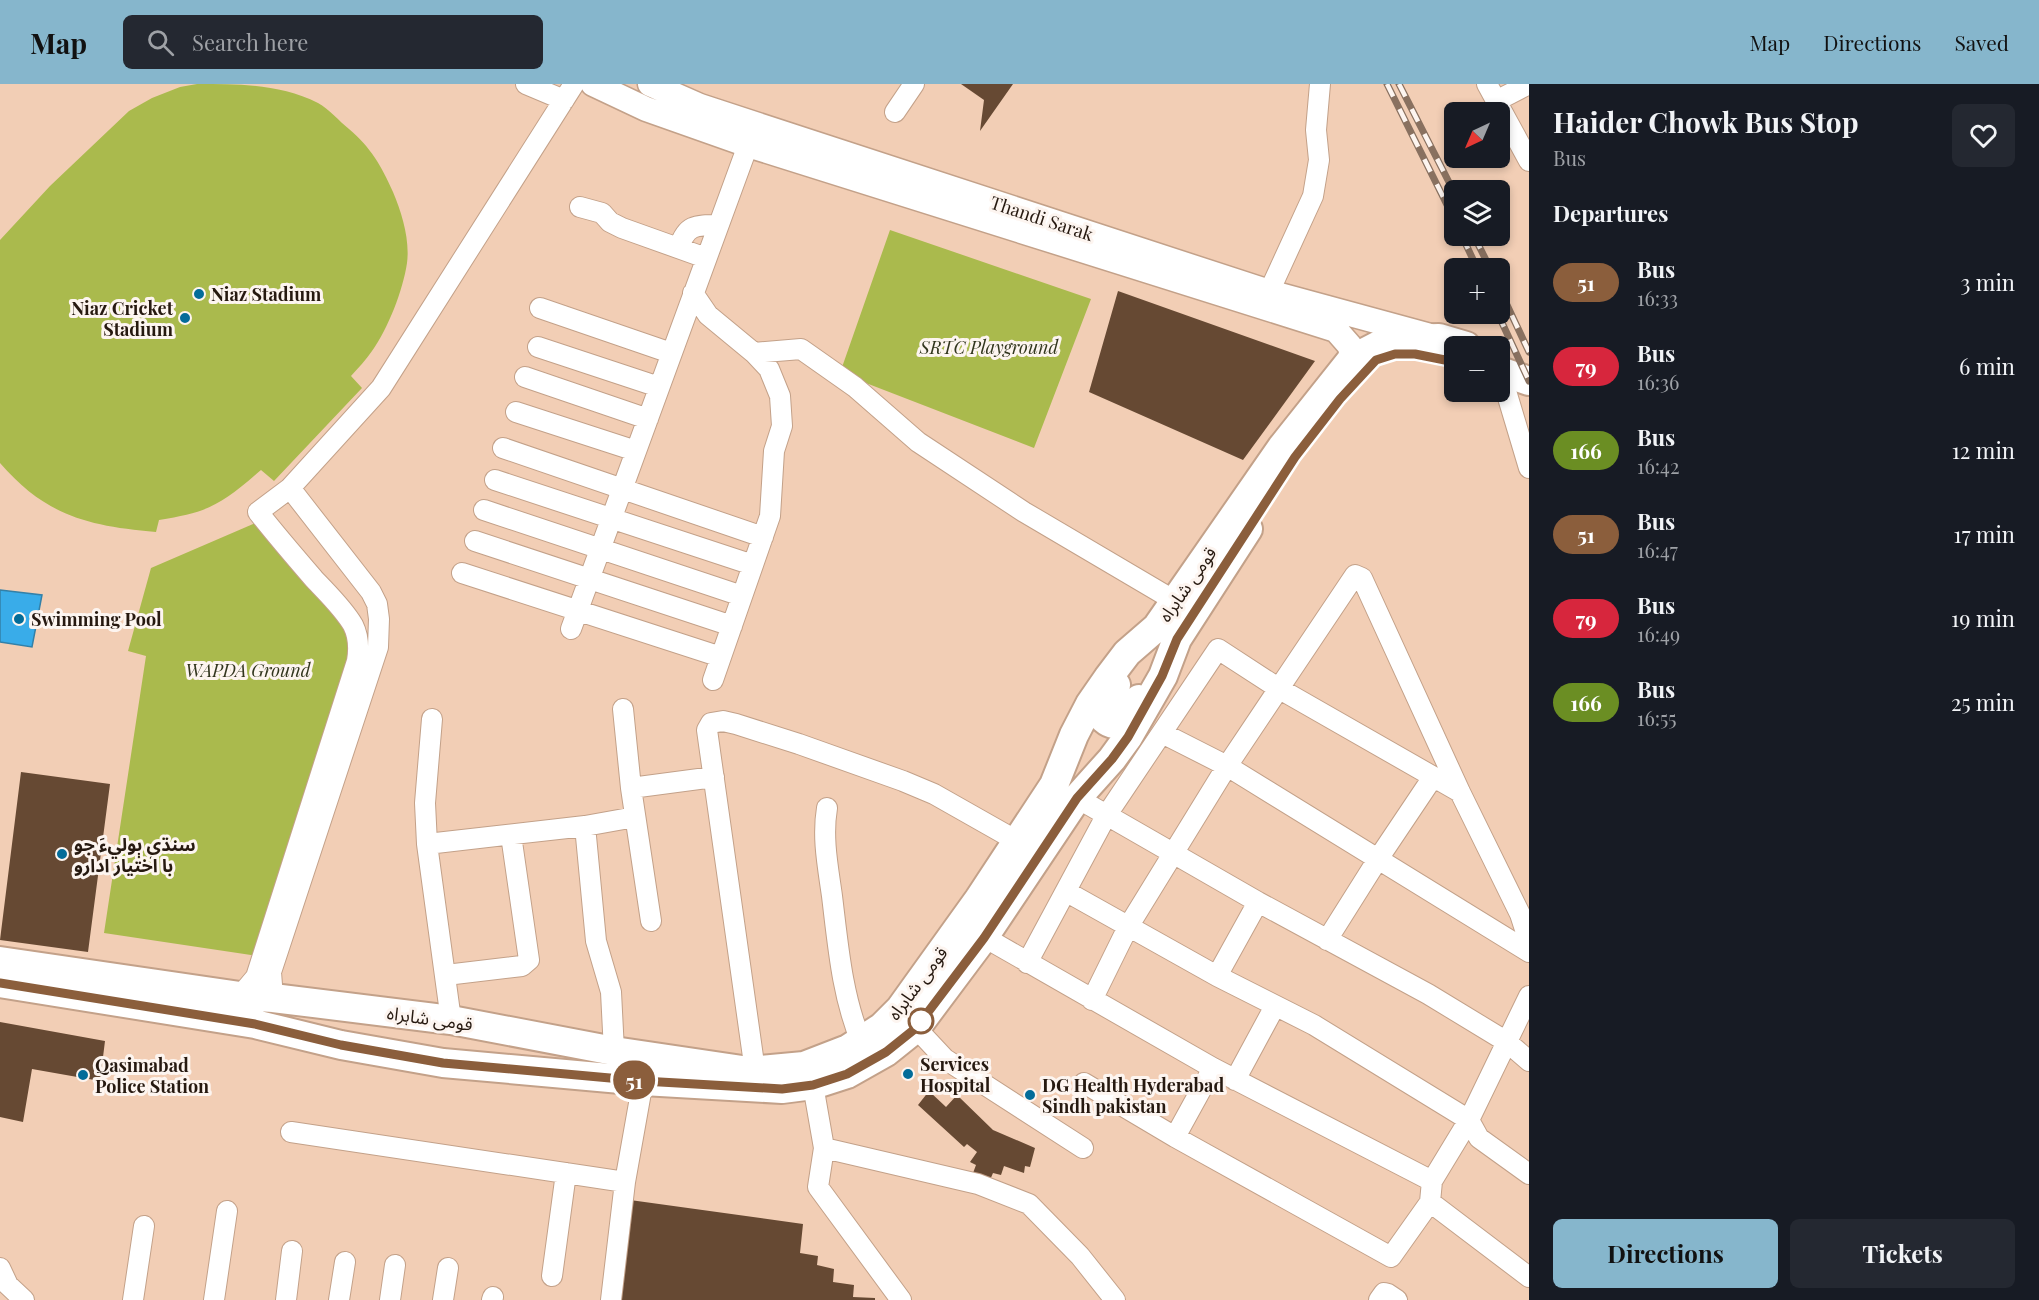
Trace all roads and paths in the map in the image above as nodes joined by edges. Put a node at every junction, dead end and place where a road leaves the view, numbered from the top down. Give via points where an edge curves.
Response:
1 (526, 84) edge
2 (593, 84) edge
3 (650, 84) edge
4 (914, 84) edge
5 (1320, 84) edge
6 (1529, 84) edge
7 (569, 92) edge
8 (1492, 92) edge
9 (895, 112) dead end
10 (748, 145) junction
11 (1529, 161) edge
12 (580, 207) dead end
13 (718, 225) junction
14 (679, 248) junction
15 (706, 258) junction
16 (1269, 292) junction
17 (693, 293) junction
18 (540, 308) dead end
19 (1439, 338) junction
20 (1444, 339) edge
21 (538, 347) dead end
22 (671, 353) junction
23 (754, 353) junction
24 (1352, 359) junction
25 (1444, 360) edge
26 (1510, 360) edge
27 (1529, 366) edge
28 (1510, 374) edge
29 (525, 377) dead end
30 (1529, 381) edge
31 (659, 387) junction
32 (1509, 402) edge
33 (516, 412) dead end
34 (648, 419) junction
35 (503, 448) dead end
36 (636, 451) junction
37 (1529, 468) edge
38 (495, 480) dead end
39 (290, 488) junction
40 (622, 490) junction
41 (484, 510) dead end
42 (612, 518) junction
43 (763, 537) junction
44 (475, 541) dead end
45 (600, 549) junction
46 (753, 565) junction
47 (462, 573) dead end
48 (589, 580) junction
49 (742, 596) junction
50 (1175, 601) junction
51 (575, 620) junction
52 (732, 626) junction
53 (1167, 633) junction
54 (721, 657) junction
55 (713, 680) dead end
56 (1278, 688) junction
57 (623, 709) dead end
58 (432, 719) dead end
59 (1162, 733) junction
60 (1227, 766) junction
61 (714, 777) junction
62 (1433, 777) junction
63 (631, 788) junction
64 (1460, 792) junction
65 (1077, 798) junction
66 (827, 808) dead end
67 (1107, 816) junction
68 (635, 817) junction
69 (585, 826) junction
70 (511, 834) junction
71 (1017, 841) junction
72 (427, 843) junction
73 (1174, 852) junction
74 (1378, 860) junction
75 (1067, 892) junction
76 (1258, 902) junction
77 (651, 921) dead end
78 (1128, 927) junction
79 (984, 938) junction
80 (1327, 940) junction
81 (1529, 942) edge
82 (1529, 952) edge
83 (0, 961) edge
84 (1027, 963) junction
85 (446, 975) junction
86 (1217, 976) junction
87 (0, 983) edge
88 (240, 996) junction
89 (273, 998) junction
90 (1092, 1000) junction
91 (1528, 1001) edge
92 (1275, 1006) junction
93 (405, 1014) junction
94 (460, 1022) junction
95 (916, 1028) junction
96 (325, 1041) junction
97 (874, 1042) junction
98 (1507, 1042) junction
99 (614, 1051) junction
100 (1529, 1061) edge
101 (1213, 1068) junction
102 (754, 1071) junction
103 (545, 1072) junction
104 (1235, 1080) junction
105 (643, 1081) junction
106 (1084, 1083) dead end
107 (813, 1085) junction
108 (1469, 1120) junction
109 (291, 1132) dead end
110 (1175, 1137) junction
111 (824, 1148) junction
112 (1083, 1148) dead end
113 (566, 1173) junction
114 (1529, 1174) edge
115 (1432, 1180) junction
116 (625, 1182) junction
117 (1430, 1202) junction
118 (227, 1211) dead end
119 (144, 1226) dead end
120 (292, 1251) dead end
121 (345, 1262) dead end
122 (395, 1265) dead end
123 (0, 1268) edge
124 (448, 1268) dead end
125 (552, 1276) dead end
126 (1529, 1277) edge
127 (24, 1300) edge
128 (133, 1300) edge
129 (214, 1300) edge
130 (286, 1300) edge
131 (339, 1300) edge
132 (390, 1300) edge
133 (442, 1300) edge
134 (611, 1300) edge
135 (901, 1300) edge
136 (1115, 1300) edge
137 (1379, 1300) edge
138 (1397, 1300) edge

1 - 7 street
2 - 10 main road, Thandi Sarak via 646,109
3 - 16 main road, Thandi Sarak via 700,106
4 - 9 street
5 - 16 street via 1313,196
6 - 8 street
7 - 39 street via 381,388
8 - 11 street
10 - 13 street
10 - 24 main road, Thandi Sarak via 1336,330 1350,346
12 - 14 street via 602,213 622,228
13 - 14 street via 688,229
13 - 15 street
14 - 15 street
15 - 17 street
16 - 19 main road, Thandi Sarak
17 - 22 street
17 - 23 street via 708,315
18 - 22 street
19 - 20 highway, قومی شاہراہ
19 - 24 highway, قومی شاہراہ via 1381,344
21 - 31 street
22 - 31 street
23 - 43 street via 769,369 780,396 782,426 774,451 770,516
23 - 50 street via 801,349 855,387 918,442 1024,512
24 - 50 highway, قومی شاہراہ via 1282,447
25 - 53 highway, قومی شاہراہ via 1395,354 1376,360 1295,457
26 - 27 highway
28 - 30 highway
29 - 34 street
31 - 34 street
32 - 37 street
33 - 36 street
34 - 36 street
35 - 40 street
36 - 40 street
38 - 42 street
39 - 88 street via 258,512 353,626 359,649 256,977
39 - 89 street via 371,592 379,639 271,972
40 - 42 street
40 - 43 street
41 - 45 street
42 - 45 street
42 - 46 street
43 - 46 street
44 - 48 street
45 - 48 street
45 - 49 street
46 - 49 street
47 - 51 street
48 - 51 street
48 - 52 street
49 - 52 street
50 - 53 highway, قومی شاہراہ
51 - 54 street
52 - 54 street
53 - 65 highway, قومی شاہراہ via 1162,676 1128,737
53 - 71 highway, قومی شاہراہ via 1127,653 1090,704 1054,785
54 - 55 street
56 - 59 street via 1218,649
56 - 60 street
56 - 62 street
56 - 64 street via 1355,576 1362,578
57 - 63 street
58 - 72 street via 425,803
59 - 60 street
59 - 67 street
60 - 73 street
60 - 74 street
61 - 63 street
61 - 71 street via 707,730 711,723 723,721 924,789
61 - 102 street
62 - 64 street
62 - 74 street
63 - 68 street
64 - 81 street via 1520,914
65 - 67 street
65 - 79 highway, قومی شاہراہ
66 - 97 street via 824,836 851,1018
67 - 73 street
67 - 75 street
68 - 69 street
68 - 77 street
69 - 70 street
69 - 99 street via 596,940 611,992
70 - 72 street
70 - 85 street via 528,960 522,966
71 - 97 highway, قومی شاہراہ
72 - 85 street
73 - 76 street
73 - 78 street
74 - 80 street
74 - 82 street
75 - 78 street
75 - 84 street
76 - 80 street
76 - 86 street
78 - 86 street
78 - 90 street
79 - 84 street
79 - 95 highway, قومی شاہراہ
80 - 98 street
83 - 88 highway, قومی شاہراہ
84 - 90 street
85 - 94 street
86 - 92 street
87 - 96 highway, قومی شاہراہ via 255,1024
88 - 89 highway, قومی شاہراہ
89 - 93 highway, قومی شاہراہ
90 - 101 street
91 - 98 street
92 - 104 street
92 - 108 street via 1314,1025
93 - 94 highway, قومی شاہراہ
93 - 96 highway via 414,1027 404,1041
94 - 99 highway, قومی شاہراہ
94 - 103 highway via 441,1033 442,1044 447,1048
95 - 97 highway, قومی شاہراہ
95 - 112 street via 945,1059
96 - 103 highway, قومی شاہراہ via 443,1063
97 - 102 highway, قومی شاہراہ via 804,1066
97 - 107 highway, قومی شاہراہ via 847,1074
98 - 100 street
98 - 108 street
99 - 102 highway, قومی شاہراہ
101 - 104 street
101 - 110 street
103 - 105 highway, قومی شاہراہ
104 - 115 street
105 - 107 highway, قومی شاہراہ via 782,1089
105 - 116 street
106 - 110 street
107 - 111 street
108 - 114 street via 1479,1138
108 - 115 street
109 - 113 street
110 - 117 street via 1389,1257
111 - 135 street via 818,1187
111 - 136 street via 978,1184 1029,1204 1080,1256
113 - 116 street
113 - 125 street
115 - 117 street
116 - 134 street
117 - 126 street
118 - 129 street
119 - 128 street
120 - 130 street
121 - 131 street
122 - 132 street
123 - 127 street via 8,1285
124 - 133 street
137 - 138 street via 1384,1293

